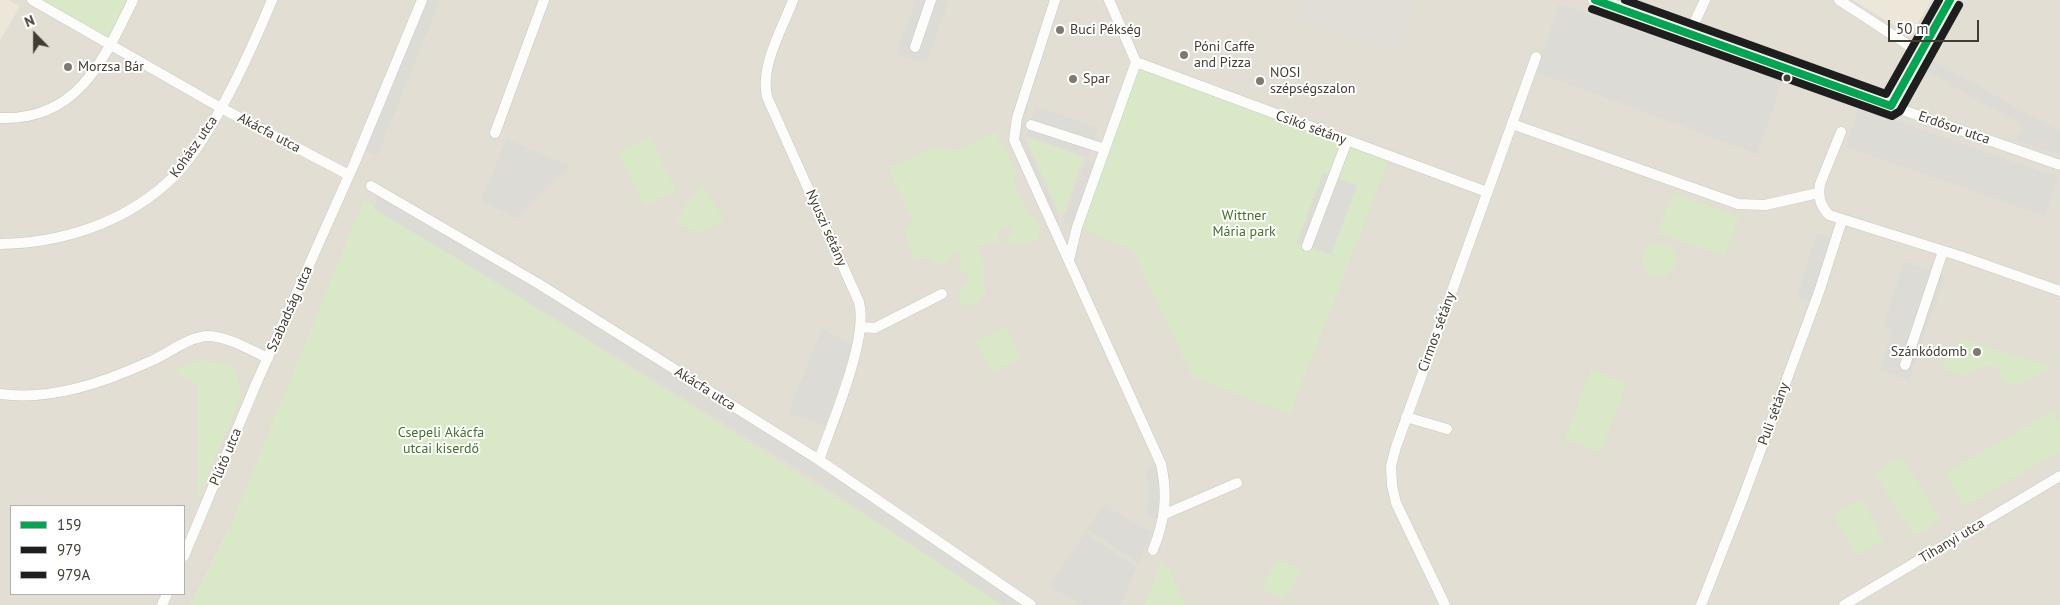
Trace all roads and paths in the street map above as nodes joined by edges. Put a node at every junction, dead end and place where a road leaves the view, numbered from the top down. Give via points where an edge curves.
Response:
1 (32, 0) edge
2 (133, 0) edge
3 (272, 0) edge
4 (422, 0) edge
5 (544, 0) edge
6 (794, 0) edge
7 (932, 0) edge
8 (1055, 0) edge
9 (1109, 0) edge
10 (1594, 0) edge
11 (1705, 0) edge
12 (1839, 0) edge
13 (1950, 0) edge
14 (1689, 34) junction
15 (110, 47) junction
16 (915, 47) dead end
17 (1919, 52) junction
18 (1536, 57) dead end
19 (1136, 62) junction
20 (1891, 106) junction
21 (221, 108) junction
22 (0, 118) edge
23 (1512, 124) junction
24 (1031, 126) dead end
25 (1841, 132) dead end
26 (495, 133) dead end
27 (1347, 142) junction
28 (1105, 149) junction
29 (2060, 165) edge
30 (349, 176) junction
31 (371, 186) dead end
32 (1487, 192) junction
33 (1818, 193) junction
34 (1842, 220) junction
35 (0, 244) edge
36 (1307, 246) dead end
37 (1943, 251) junction
38 (1069, 260) junction
39 (2060, 291) edge
40 (942, 294) dead end
41 (861, 327) junction
42 (268, 358) junction
43 (1905, 365) dead end
44 (0, 394) edge
45 (1406, 417) junction
46 (1447, 429) dead end
47 (818, 460) junction
48 (2060, 476) edge
49 (1237, 483) dead end
50 (1165, 514) junction
51 (1153, 550) dead end
52 (185, 554) edge
53 (1846, 604) edge
54 (1031, 605) edge
55 (1445, 605) edge
56 (1701, 605) edge

1 - 15 street, Akácfa utca
2 - 15 street
3 - 21 street, Kohász utca
4 - 30 street, Szabadság utca
5 - 26 street
6 - 41 street, Nyuszi sétány via 767,68 767,97 859,302 863,315
7 - 16 street
8 - 38 street via 1017,118 1014,140
9 - 19 street
10 - 14 street, Erdősor utca
11 - 14 street
12 - 17 street
13 - 17 street
14 - 20 street, Erdősor utca
15 - 21 street, Akácfa utca
15 - 22 street via 96,70 72,96 31,115
17 - 20 street
18 - 23 street, Cirmos sétány
19 - 27 street, Csikó sétány
19 - 28 street
20 - 29 street, Erdősor utca
21 - 30 street, Akácfa utca
21 - 35 street, Kohász utca via 189,158 144,202 117,218 66,236
23 - 32 street, Cirmos sétány
23 - 33 street via 1738,204 1765,205
24 - 28 street
25 - 33 street
27 - 32 street, Csikó sétány
27 - 36 street
28 - 38 street via 1077,227
30 - 42 street, Szabadság utca
31 - 47 street, Akácfa utca via 539,284
32 - 45 street, Cirmos sétány
33 - 34 street via 1818,199 1829,215
34 - 37 street
34 - 56 street, Puli sétány via 1819,292
37 - 39 street
37 - 43 street
38 - 50 street via 1161,464
40 - 41 street via 875,328
41 - 47 street, Nyuszi sétány via 857,348
42 - 44 street, Szabadság utca via 221,338 206,336 142,365 76,389 35,395
42 - 52 street, Plútó utca
45 - 46 street
45 - 55 street, Cirmos sétány via 1391,466 1392,485 1396,503
47 - 54 street, Akácfa utca
48 - 53 street, Tihanyi utca
49 - 50 street
50 - 51 street

